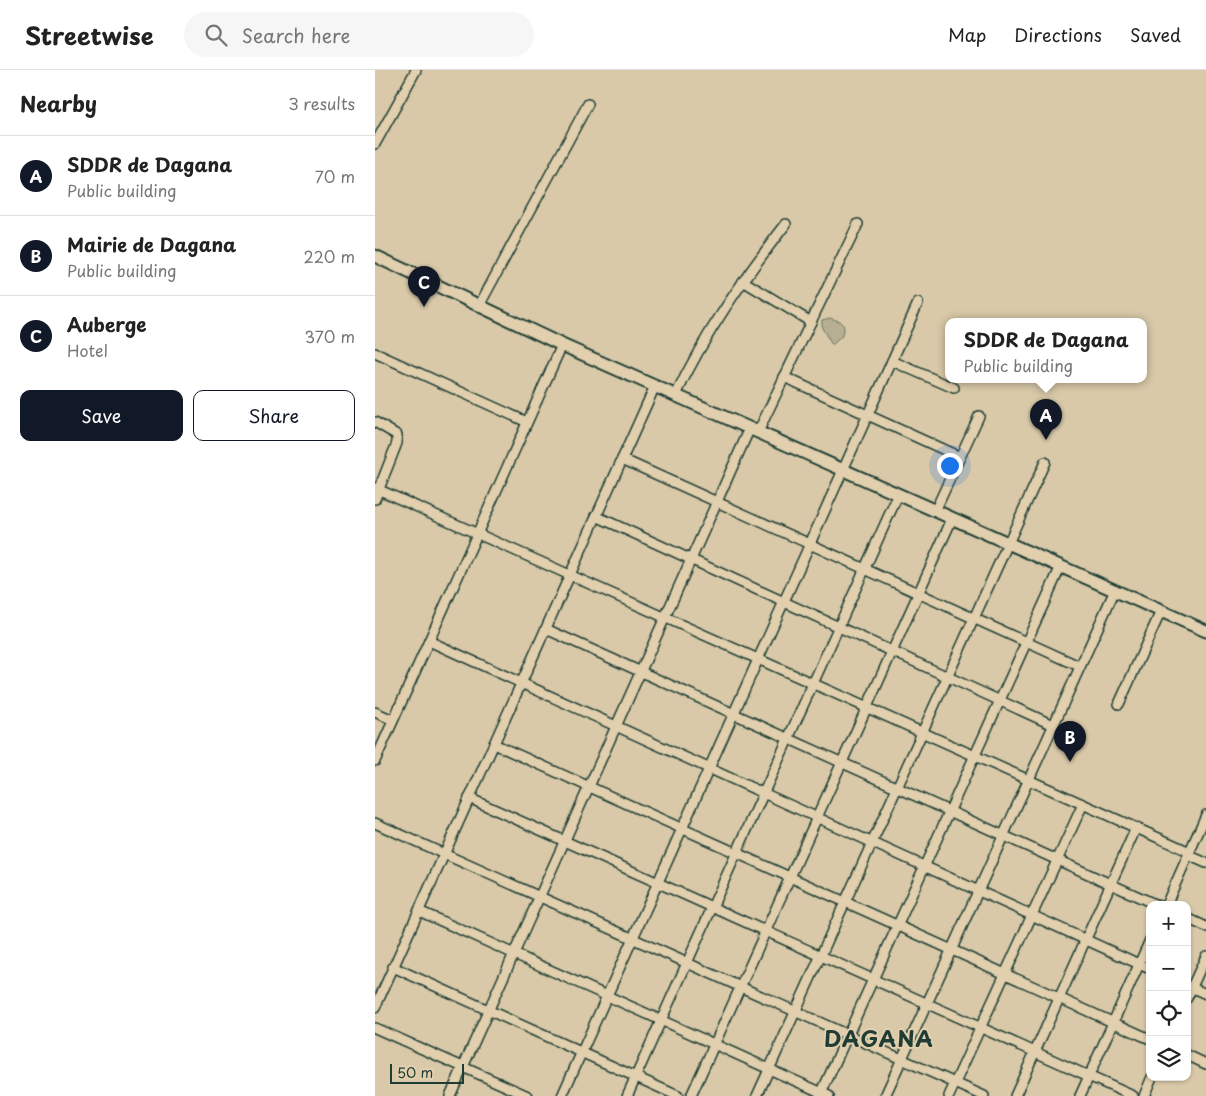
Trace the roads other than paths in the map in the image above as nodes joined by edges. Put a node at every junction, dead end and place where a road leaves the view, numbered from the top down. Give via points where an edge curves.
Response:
1 (416, 70) edge
2 (588, 104) dead end
3 (375, 144) edge
4 (786, 224) dead end
5 (857, 224) dead end
6 (375, 256) edge
7 (743, 281) junction
8 (918, 303) dead end
9 (479, 306) junction
10 (811, 322) junction
11 (562, 345) junction
12 (375, 353) edge
13 (891, 361) junction
14 (784, 377) junction
15 (655, 386) junction
16 (954, 388) dead end
17 (676, 395) junction
18 (867, 415) junction
19 (979, 416) dead end
20 (375, 422) edge
21 (527, 422) junction
22 (754, 430) junction
23 (960, 457) junction
24 (622, 459) junction
25 (1045, 462) dead end
26 (843, 470) junction
27 (377, 489) edge
28 (898, 495) junction
29 (375, 499) edge
30 (716, 502) junction
31 (935, 511) junction
32 (597, 516) junction
33 (952, 519) junction
34 (477, 534) junction
35 (1009, 543) junction
36 (809, 544) junction
37 (691, 559) junction
38 (1061, 566) junction
39 (865, 569) junction
40 (570, 575) junction
41 (1115, 590) junction
42 (918, 594) junction
43 (783, 602) junction
44 (1161, 611) junction
45 (665, 617) junction
46 (974, 619) junction
47 (839, 627) junction
48 (546, 629) junction
49 (1206, 631) edge
50 (429, 641) junction
51 (1026, 642) junction
52 (892, 651) junction
53 (758, 658) junction
54 (1079, 666) junction
55 (641, 671) junction
56 (948, 677) junction
57 (521, 683) junction
58 (813, 683) junction
59 (1000, 701) junction
60 (1119, 704) dead end
61 (867, 707) junction
62 (375, 712) edge
63 (734, 714) junction
64 (393, 720) junction
65 (1053, 725) junction
66 (616, 726) junction
67 (923, 732) junction
68 (788, 738) junction
69 (494, 744) junction
70 (975, 756) junction
71 (375, 761) edge
72 (842, 762) junction
73 (709, 768) junction
74 (1028, 779) junction
75 (589, 787) junction
76 (897, 787) junction
77 (763, 793) junction
78 (469, 798) junction
79 (1083, 804) junction
80 (950, 811) junction
81 (1206, 815) edge
82 (817, 818) junction
83 (375, 823) edge
84 (1136, 828) junction
85 (682, 829) junction
86 (1003, 835) junction
87 (564, 841) junction
88 (872, 843) junction
89 (736, 853) junction
90 (1189, 853) junction
91 (445, 854) junction
92 (1057, 860) junction
93 (1206, 863) edge
94 (925, 866) junction
95 (790, 877) junction
96 (658, 883) junction
97 (1111, 884) junction
98 (978, 890) junction
99 (539, 897) junction
100 (1148, 901) edge
101 (1168, 901) edge
102 (845, 902) junction
103 (712, 907) junction
104 (419, 911) junction
105 (1032, 915) junction
106 (1191, 920) edge
107 (898, 925) junction
108 (1206, 927) edge
109 (766, 931) junction
110 (633, 938) junction
111 (1086, 940) junction
112 (1147, 946) edge
113 (951, 949) junction
114 (514, 954) junction
115 (821, 956) junction
116 (1206, 956) edge
117 (687, 963) junction
118 (1139, 964) junction
119 (393, 967) junction
120 (1146, 967) edge
121 (1005, 974) junction
122 (873, 979) junction
123 (1191, 985) edge
124 (741, 987) junction
125 (1191, 987) edge
126 (1206, 994) edge
127 (607, 996) junction
128 (1060, 998) junction
129 (926, 1003) junction
130 (375, 1008) edge
131 (489, 1010) junction
132 (795, 1011) junction
133 (661, 1020) junction
134 (1113, 1022) junction
135 (375, 1028) edge
136 (980, 1028) junction
137 (848, 1035) junction
138 (1146, 1036) edge
139 (715, 1044) junction
140 (582, 1052) junction
141 (1035, 1052) junction
142 (1191, 1057) edge
143 (901, 1059) junction
144 (1206, 1064) edge
145 (463, 1067) junction
146 (769, 1069) junction
147 (1089, 1076) junction
148 (635, 1077) junction
149 (1150, 1081) edge
150 (955, 1083) junction
151 (823, 1095) edge
152 (450, 1096) edge
153 (528, 1096) edge
154 (562, 1096) edge
155 (627, 1096) edge
156 (678, 1096) edge
157 (691, 1096) edge
158 (757, 1096) edge
159 (885, 1096) edge
160 (949, 1096) edge
161 (985, 1096) edge
162 (1015, 1096) edge
163 (1080, 1096) edge
164 (1133, 1096) edge
165 (1144, 1096) edge

1 - 3 street
2 - 9 street
4 - 7 street
5 - 10 street
6 - 9 street
7 - 10 street
7 - 17 street via 695,354
8 - 13 street
9 - 11 street
10 - 14 street
11 - 15 street
11 - 21 street
12 - 21 street
13 - 16 street
13 - 18 street
14 - 18 street
14 - 22 street
15 - 17 street
15 - 24 street
17 - 22 street
18 - 23 street
18 - 26 street
19 - 23 street
20 - 27 street via 397,435 397,444
21 - 34 street
22 - 26 street
22 - 30 street
23 - 31 street
24 - 30 street
24 - 32 street
25 - 35 street
26 - 28 street
26 - 36 street
27 - 29 street
27 - 34 street
28 - 31 street
28 - 39 street
30 - 36 street
30 - 37 street
31 - 33 street
32 - 37 street
32 - 40 street
33 - 35 street
33 - 42 street
34 - 40 street
34 - 50 street
35 - 38 street
35 - 46 street
36 - 39 street
36 - 43 street
37 - 43 street
37 - 45 street
38 - 41 street
38 - 51 street
39 - 42 street
39 - 47 street
40 - 45 street
40 - 48 street
41 - 44 street
41 - 54 street
42 - 46 street
42 - 52 street
43 - 47 street
43 - 53 street
44 - 49 street
44 - 60 street
45 - 53 street
45 - 55 street
46 - 51 street
46 - 56 street
47 - 52 street
47 - 58 street
48 - 55 street
48 - 57 street
50 - 57 street
50 - 64 street
51 - 54 street
51 - 59 street
52 - 56 street
52 - 61 street
53 - 58 street
53 - 63 street
54 - 65 street
55 - 63 street
55 - 66 street
56 - 59 street
56 - 67 street
57 - 66 street
57 - 69 street
58 - 61 street
58 - 68 street
59 - 65 street
59 - 70 street
61 - 67 street
61 - 72 street
62 - 64 street
63 - 68 street
63 - 73 street
64 - 71 street
65 - 74 street
66 - 73 street
66 - 75 street
67 - 70 street
67 - 76 street
68 - 72 street
68 - 77 street
69 - 75 street
69 - 78 street
70 - 74 street
70 - 80 street
72 - 76 street
72 - 82 street
73 - 77 street
73 - 85 street
74 - 79 street
74 - 86 street
75 - 85 street
75 - 87 street
76 - 80 street
76 - 88 street
77 - 82 street
77 - 89 street
78 - 87 street
78 - 91 street
79 - 84 street
79 - 92 street
80 - 86 street
80 - 94 street
81 - 90 street
82 - 88 street
82 - 95 street
83 - 91 street
84 - 90 street
84 - 97 street
85 - 89 street
85 - 96 street
86 - 92 street
86 - 98 street
87 - 96 street
87 - 99 street
88 - 94 street
88 - 102 street
89 - 95 street
89 - 103 street
90 - 93 street
90 - 101 street
91 - 99 street
91 - 104 street
92 - 97 street
92 - 105 street
94 - 98 street
94 - 107 street
95 - 102 street
95 - 109 street
96 - 103 street
96 - 110 street
97 - 100 street
97 - 111 street
98 - 105 street
98 - 113 street
99 - 110 street
99 - 114 street
102 - 107 street
102 - 115 street
103 - 109 street
103 - 117 street
104 - 114 street
104 - 119 street
105 - 111 street
105 - 121 street
106 - 108 street
107 - 113 street
107 - 122 street
109 - 115 street
109 - 124 street
110 - 117 street
110 - 127 street
111 - 118 street
111 - 128 street
112 - 118 street
113 - 121 street
113 - 129 street
114 - 127 street
114 - 131 street
115 - 122 street
115 - 132 street
116 - 123 street
117 - 124 street
117 - 133 street
118 - 120 street
118 - 134 street
119 - 130 street
119 - 131 street
121 - 128 street
121 - 136 street
122 - 129 street
122 - 137 street
124 - 132 street
124 - 139 street
125 - 126 street
127 - 133 street
127 - 140 street
128 - 134 street
128 - 141 street
129 - 136 street
129 - 143 street
131 - 140 street
131 - 145 street
132 - 137 street
132 - 146 street
133 - 139 street
133 - 148 street
134 - 138 street
134 - 147 street
135 - 145 street
136 - 141 street
136 - 150 street
137 - 143 street
137 - 151 street
139 - 146 street
139 - 157 street
140 - 148 street
140 - 154 street
141 - 147 street
141 - 162 street
142 - 144 street
143 - 150 street
143 - 159 street
145 - 152 street
145 - 153 street
146 - 151 street
146 - 158 street
147 - 163 street
147 - 164 street
148 - 155 street
148 - 156 street
149 - 165 street
150 - 160 street
150 - 161 street

